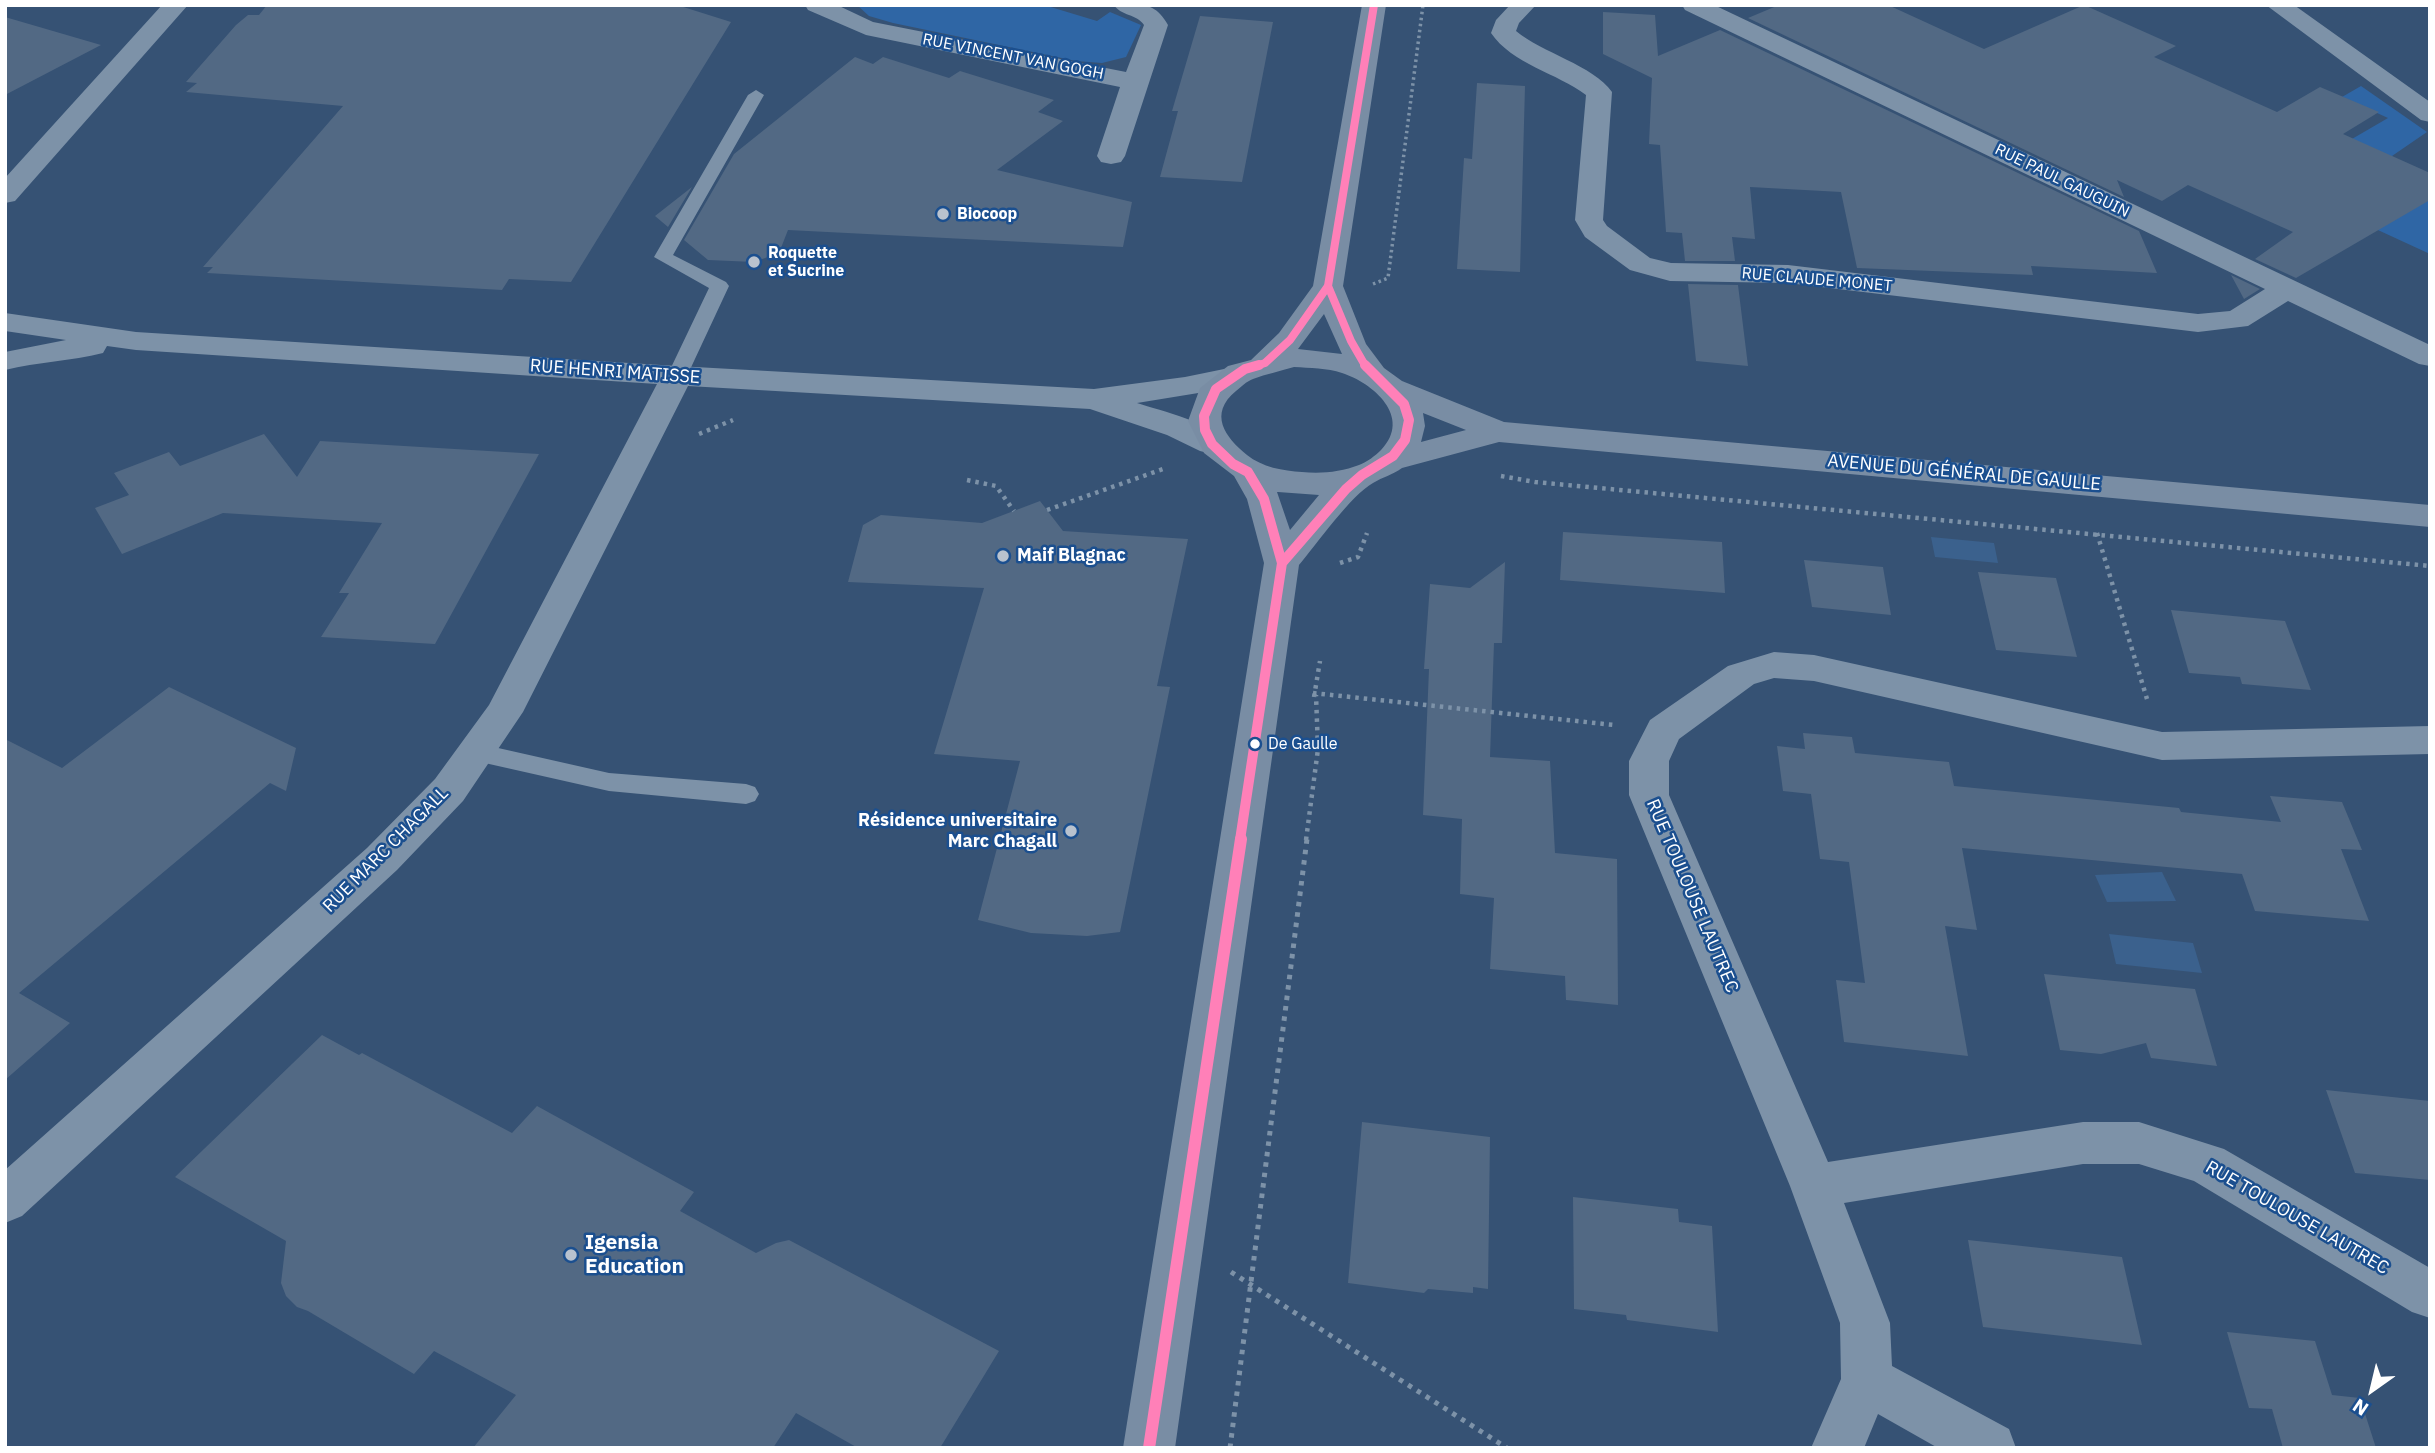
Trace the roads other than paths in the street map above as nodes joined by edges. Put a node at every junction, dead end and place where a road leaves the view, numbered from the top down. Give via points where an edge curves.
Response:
1 (176, 5) edge
2 (817, 5) edge
3 (1126, 5) edge
4 (1374, 5) edge
5 (1524, 5) edge
6 (1694, 5) edge
7 (2278, 5) edge
8 (1135, 82) junction
9 (756, 95) dead end
10 (2430, 114) edge
11 (1111, 156) dead end
12 (5, 195) edge
13 (1328, 286) junction
14 (2287, 288) junction
15 (5, 321) edge
16 (136, 341) junction
17 (2430, 357) edge
18 (5, 361) edge
19 (1265, 363) junction
20 (677, 376) junction
21 (1229, 378) junction
22 (1382, 381) junction
23 (1094, 399) junction
24 (1499, 432) junction
25 (1212, 444) junction
26 (1390, 460) junction
27 (1248, 472) junction
28 (1359, 477) junction
29 (2430, 516) edge
30 (1282, 563) junction
31 (2430, 740) edge
32 (476, 751) junction
33 (746, 794) dead end
34 (1814, 1186) junction
35 (5, 1201) edge
36 (2430, 1295) edge
37 (1867, 1380) junction
38 (1149, 1448) edge
39 (1837, 1448) edge
40 (1990, 1448) edge

1 - 12 street
2 - 8 street, RUE VINCENT VAN GOGH via 866,28
3 - 8 street via 1151,16 1156,25
4 - 13 main road
5 - 14 street, RUE CLAUDE MONET via 1508,20 1503,33 1518,47 1599,92 1589,220 1595,232 1640,264 1670,272 1788,274 2198,323 2237,320
6 - 14 street, RUE PAUL GAUGUIN
7 - 10 street
8 - 11 street
9 - 20 lane via 663,257 719,286
13 - 19 main road via 1290,340
13 - 22 main road via 1351,345
14 - 17 street, RUE PAUL GAUGUIN
15 - 16 street, RUE HENRI MATISSE
16 - 18 street, RUE HENRI MATISSE
16 - 20 street, RUE HENRI MATISSE
19 - 21 main road
19 - 22 main road via 1321,359 1349,365
20 - 23 street, RUE HENRI MATISSE
20 - 32 street, RUE MARC CHAGALL via 504,712
21 - 23 street, RUE HENRI MATISSE
21 - 25 main road via 1208,402 1205,423
22 - 24 main road, AVENUE DU GÉNÉRAL DE GAULLE
22 - 26 main road via 1405,405 1410,425 1404,443
23 - 25 street, RUE HENRI MATISSE
24 - 26 main road, AVENUE DU GÉNÉRAL DE GAULLE
24 - 29 main road, AVENUE DU GÉNÉRAL DE GAULLE
25 - 27 main road
26 - 28 main road
27 - 28 main road via 1303,485
27 - 30 main road via 1264,499
28 - 30 main road
30 - 38 main road
31 - 34 street, RUE TOULOUSE LAUTREC via 2162,746 1814,668 1774,665 1741,675 1664,730 1649,761 1649,795
32 - 33 lane via 609,782
32 - 35 street, RUE MARC CHAGALL via 449,790 383,859
34 - 36 street, RUE TOULOUSE LAUTREC via 2083,1143 2139,1143 2207,1164
34 - 37 street via 1865,1323
37 - 39 street
37 - 40 street

